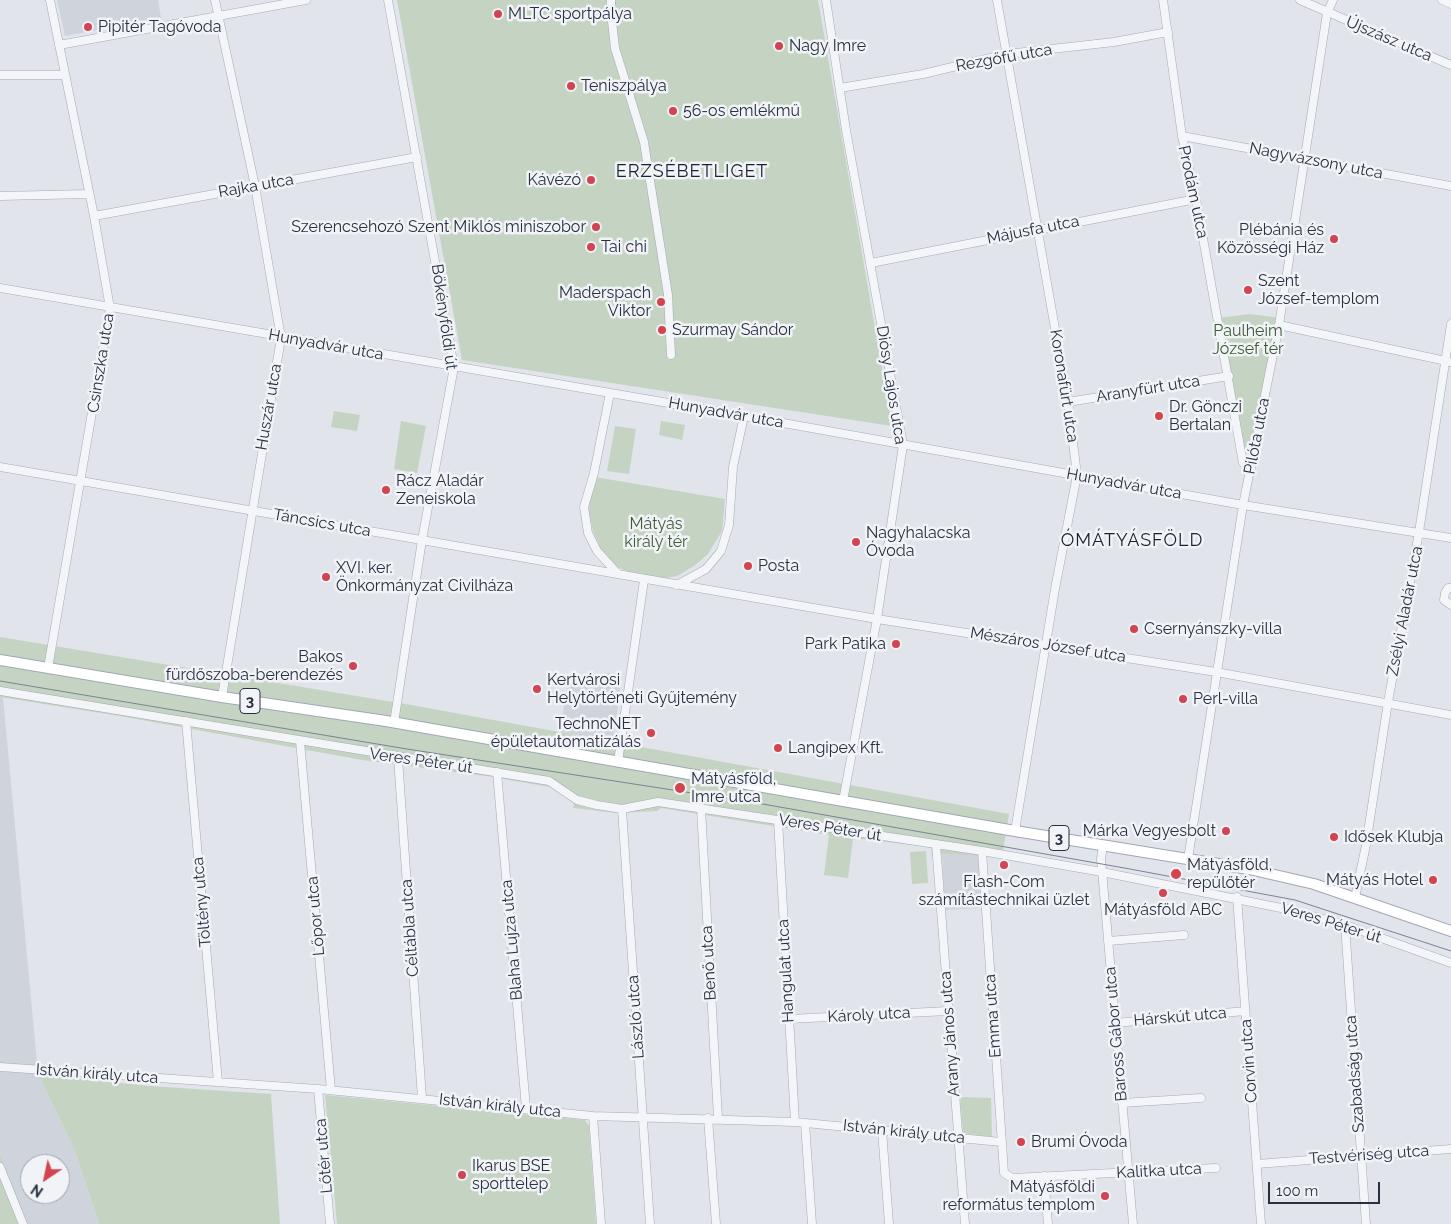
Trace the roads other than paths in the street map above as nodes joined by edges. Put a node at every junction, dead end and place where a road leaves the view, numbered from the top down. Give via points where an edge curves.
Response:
1 (50, 0) edge
2 (215, 0) edge
3 (306, 0) edge
4 (388, 0) edge
5 (611, 0) edge
6 (826, 0) edge
7 (997, 0) edge
8 (1163, 0) edge
9 (1300, 0) edge
10 (1333, 0) edge
11 (1442, 0) edge
12 (1451, 4) edge
13 (1327, 12) junction
14 (218, 16) junction
15 (1168, 32) junction
16 (59, 45) junction
17 (1007, 54) junction
18 (1451, 66) edge
19 (0, 75) edge
20 (65, 75) junction
21 (840, 88) junction
22 (1182, 136) junction
23 (417, 157) junction
24 (1305, 160) junction
25 (255, 186) junction
26 (1451, 186) edge
27 (89, 194) junction
28 (0, 196) edge
29 (1196, 199) junction
30 (94, 216) junction
31 (1038, 228) junction
32 (871, 263) junction
33 (0, 288) edge
34 (110, 308) junction
35 (1451, 324) edge
36 (1279, 325) junction
37 (281, 338) junction
38 (672, 355) dead end
39 (1448, 361) edge
40 (454, 367) junction
41 (1229, 376) junction
42 (610, 393) junction
43 (1068, 402) junction
44 (744, 416) junction
45 (903, 445) junction
46 (0, 467) edge
47 (1250, 469) junction
48 (1077, 475) junction
49 (82, 480) junction
50 (1243, 505) junction
51 (252, 510) junction
52 (1420, 532) junction
53 (1451, 538) edge
54 (422, 540) junction
55 (618, 574) junction
56 (644, 580) junction
57 (677, 585) junction
58 (1451, 588) edge
59 (1451, 605) edge
60 (877, 619) junction
61 (1046, 644) junction
62 (0, 660) edge
63 (48, 668) junction
64 (1216, 672) junction
65 (0, 691) edge
66 (222, 697) junction
67 (1388, 702) junction
68 (1451, 715) edge
69 (186, 721) junction
70 (394, 723) junction
71 (300, 741) junction
72 (398, 758) junction
73 (618, 762) junction
74 (497, 772) junction
75 (843, 801) junction
76 (701, 808) junction
77 (622, 810) junction
78 (778, 820) junction
79 (1015, 831) junction
80 (936, 844) junction
81 (1104, 845) junction
82 (982, 851) junction
83 (1188, 859) junction
84 (1102, 872) junction
85 (1237, 897) junction
86 (1355, 898) junction
87 (1345, 925) junction
88 (1451, 931) edge
89 (1184, 935) dead end
90 (1108, 940) junction
91 (1451, 963) edge
92 (948, 1011) junction
93 (1245, 1012) junction
94 (789, 1019) junction
95 (1116, 1023) junction
96 (0, 1067) edge
97 (218, 1082) junction
98 (318, 1089) junction
99 (331, 1090) junction
100 (422, 1098) junction
101 (1201, 1098) dead end
102 (1122, 1103) junction
103 (526, 1108) junction
104 (593, 1116) junction
105 (642, 1117) junction
106 (708, 1118) junction
107 (718, 1118) junction
108 (795, 1122) junction
109 (805, 1123) junction
110 (882, 1130) junction
111 (958, 1138) junction
112 (1001, 1142) junction
113 (1451, 1149) edge
114 (1361, 1156) junction
115 (1257, 1164) junction
116 (0, 1167) edge
117 (1216, 1168) dead end
118 (1128, 1173) junction
119 (1044, 1176) junction
120 (1012, 1178) joint
121 (23, 1224) edge
122 (330, 1224) edge
123 (601, 1224) edge
124 (650, 1224) edge
125 (716, 1224) edge
126 (812, 1224) edge
127 (889, 1224) edge
128 (965, 1224) edge
129 (1048, 1224) edge
130 (1133, 1224) edge
131 (1261, 1224) edge
132 (1366, 1224) edge

1 - 16 street, Csinszka utca
2 - 14 street, Huszár utca
3 - 14 street
4 - 23 street, Bökényföldi út
5 - 38 street via 615,48 644,142 668,295
6 - 21 street, Diósy Lajos utca
7 - 17 street, Koronafürt utca
8 - 15 street, Prodám utca
9 - 13 street, Újszász utca
10 - 13 street, Újszász utca
11 - 12 street
13 - 18 street, Újszász utca
13 - 24 street, Pilóta utca
14 - 16 street
14 - 25 street, Huszár utca
15 - 17 street, Rezgőfű utca via 1114,42
15 - 22 street, Prodám utca
16 - 20 street, Csinszka utca
17 - 21 street, Rezgőfű utca via 923,74
17 - 31 street, Koronafürt utca
19 - 20 street
20 - 27 street, Csinszka utca
21 - 32 street, Diósy Lajos utca
22 - 24 street, Nagyvázsony utca
22 - 29 street, Prodám utca
23 - 25 street, Rajka utca
23 - 40 street, Bökényföldi út
24 - 26 street, Nagyvázsony utca
24 - 36 street, Pilóta utca
25 - 30 street, Rajka utca
25 - 37 street, Huszár utca
27 - 28 street
27 - 30 street, Csinszka utca
29 - 31 street, Májusfa utca
29 - 41 street, Prodám utca
30 - 34 street, Csinszka utca
31 - 32 street, Májusfa utca
31 - 43 street, Koronafürt utca
32 - 45 street, Diósy Lajos utca
33 - 34 street, Hunyadvár utca
34 - 37 street, Hunyadvár utca
34 - 49 street, Csinszka utca
35 - 39 street, Zsélyi Aladár utca
36 - 39 street
36 - 47 street, Pilóta utca
37 - 40 street, Hunyadvár utca
37 - 51 street, Huszár utca
39 - 52 street, Zsélyi Aladár utca
40 - 42 street, Hunyadvár utca
40 - 54 street, Bökényföldi út
41 - 43 street, Aranyfürt utca
41 - 47 street, Prodám utca via 1243,462
42 - 44 street, Hunyadvár utca
42 - 55 street via 584,506 588,533 597,550
43 - 48 street, Koronafürt utca
44 - 45 street, Hunyadvár utca
44 - 57 street via 733,467 729,526 720,551 706,569
45 - 48 street, Hunyadvár utca
45 - 60 street, Diósy Lajos utca
46 - 49 street, Táncsics utca
47 - 50 street, Pilóta utca
48 - 50 street, Hunyadvár utca
48 - 61 street, Koronafürt utca
49 - 51 street, Táncsics utca
49 - 63 street, Csinszka utca
50 - 52 street, Hunyadvár utca
50 - 64 street, Pilóta utca
51 - 54 street, Táncsics utca
51 - 66 street, Huszár utca
52 - 53 street, Hunyadvár utca
52 - 67 street, Zsélyi Aladár utca
54 - 55 street, Táncsics utca
54 - 70 street, Bökényföldi út
55 - 56 street, Táncsics utca
56 - 57 street, Mészáros József utca
56 - 73 street
57 - 60 street, Mészáros József utca
58 - 59 street via 1445,593 1444,600
60 - 61 street, Mészáros József utca
60 - 75 street, Diósy Lajos utca
61 - 64 street, Mészáros József utca
61 - 79 street, Koronafürt utca
62 - 63 main road, Veres Péter út / 3
63 - 66 main road, Veres Péter út / 3
64 - 67 street, Mészáros József utca
64 - 83 street, Pilóta utca
65 - 69 street, Veres Péter út
66 - 70 main road, Veres Péter út / 3
67 - 68 street, Mészáros József utca
67 - 86 street, Zsélyi Aladár utca
69 - 71 street, Veres Péter út
69 - 97 street, Töltény utca
70 - 73 main road, Veres Péter út / 3
71 - 72 street, Veres Péter út
71 - 99 street, Lőpor utca
72 - 74 street, Veres Péter út
72 - 100 street, Céltábla utca
73 - 75 main road, Veres Péter út / 3
74 - 77 street, Veres Péter út via 549,781 577,800
74 - 103 street, Blaha Lujza utca
75 - 79 main road, Veres Péter út / 3
76 - 77 street, Veres Péter út via 658,802
76 - 78 street, Veres Péter út
76 - 107 street, Benő utca
77 - 105 street, László utca
78 - 80 street, Veres Péter út
78 - 94 street, Hangulat utca
79 - 81 main road, Veres Péter út / 3
80 - 82 street, Veres Péter út
80 - 92 street, Arany János utca
81 - 83 main road, Veres Péter út / 3
81 - 84 street, Baross Gábor utca
82 - 84 street, Veres Péter út
82 - 112 street, Emma utca
83 - 86 main road, Veres Péter út / 3 via 1285,877
84 - 85 street, Veres Péter út
84 - 90 street, Baross Gábor utca
85 - 87 street, Veres Péter út
85 - 93 street, Corvin utca
86 - 88 main road, Veres Péter út / 3
87 - 91 street, Veres Péter út
87 - 114 street, Szabadság utca
89 - 90 street
90 - 95 street, Baross Gábor utca
92 - 94 street, Károly utca
92 - 111 street, Arany János utca
93 - 95 street, Hárskút utca
93 - 115 street, Corvin utca
94 - 108 street, Hangulat utca
95 - 102 street, Baross Gábor utca
96 - 97 street, István király utca
97 - 98 street, István király utca
98 - 99 street, István király utca
98 - 122 street, Lőtér utca
99 - 100 street, István király utca
100 - 103 street, István király utca
101 - 102 street
102 - 118 street, Baross Gábor utca
103 - 104 street, István király utca
104 - 105 street, István király utca
104 - 123 street
105 - 106 street, István király utca
105 - 124 street, László utca
106 - 107 street, István király utca
106 - 125 street
107 - 108 street, István király utca
108 - 109 street, István király utca
109 - 110 street, István király utca
109 - 126 street
110 - 111 street, István király utca
110 - 127 street
111 - 112 street, István király utca
111 - 128 street, Arany János utca
112 - 120 street, Emma utca via 1004,1172
113 - 114 street, Testvériség utca
114 - 115 street, Testvériség utca
114 - 132 street, Szabadság utca
115 - 131 street, Corvin utca
116 - 121 street
117 - 118 street, Kalitka utca
118 - 119 street, Kalitka utca
118 - 130 street, Baross Gábor utca
119 - 120 street, Kalitka utca
119 - 129 street

